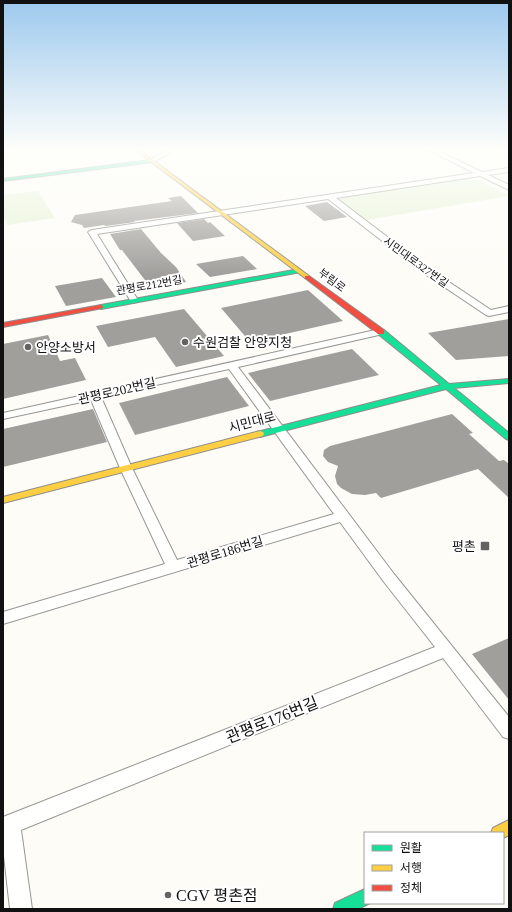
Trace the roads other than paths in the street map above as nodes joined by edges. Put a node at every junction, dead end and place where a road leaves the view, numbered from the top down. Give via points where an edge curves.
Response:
1 (192, 192) edge
2 (359, 192) edge
3 (329, 196) junction
4 (219, 212) junction
5 (299, 271) junction
6 (134, 300) junction
7 (509, 309) edge
8 (3, 325) edge
9 (380, 332) junction
10 (230, 365) junction
11 (509, 382) edge
12 (448, 386) junction
13 (95, 396) junction
14 (3, 416) edge
15 (279, 428) junction
16 (509, 437) edge
17 (126, 468) junction
18 (3, 500) edge
19 (344, 516) junction
20 (173, 567) junction
21 (3, 618) edge
22 (446, 650) junction
23 (509, 731) edge
24 (6, 825) edge
25 (509, 827) edge
26 (500, 832) edge
27 (364, 898) edge
28 (21, 909) edge
29 (341, 909) edge

1 - 4 street, 부림로
2 - 3 street
3 - 4 street
3 - 7 street, 시민대로327번길 via 428,272 489,313
4 - 5 street, 부림로
4 - 6 street via 92,232
5 - 6 street, 관평로212번길
5 - 9 street, 부림로
6 - 8 street, 관평로212번길
9 - 10 street, 관평로202번길
9 - 12 street, 부림로
10 - 13 street, 관평로202번길
10 - 15 street
11 - 12 street, 시민대로
12 - 15 street, 시민대로
12 - 16 street, 부림로
13 - 14 street, 관평로202번길
13 - 17 street
15 - 17 street, 시민대로
15 - 19 street
17 - 18 street, 시민대로
17 - 20 street
19 - 20 street, 관평로186번길
19 - 22 street
20 - 21 street, 관평로186번길
22 - 23 street
22 - 24 street, 관평로176번길
24 - 28 street
25 - 26 street
27 - 29 street

